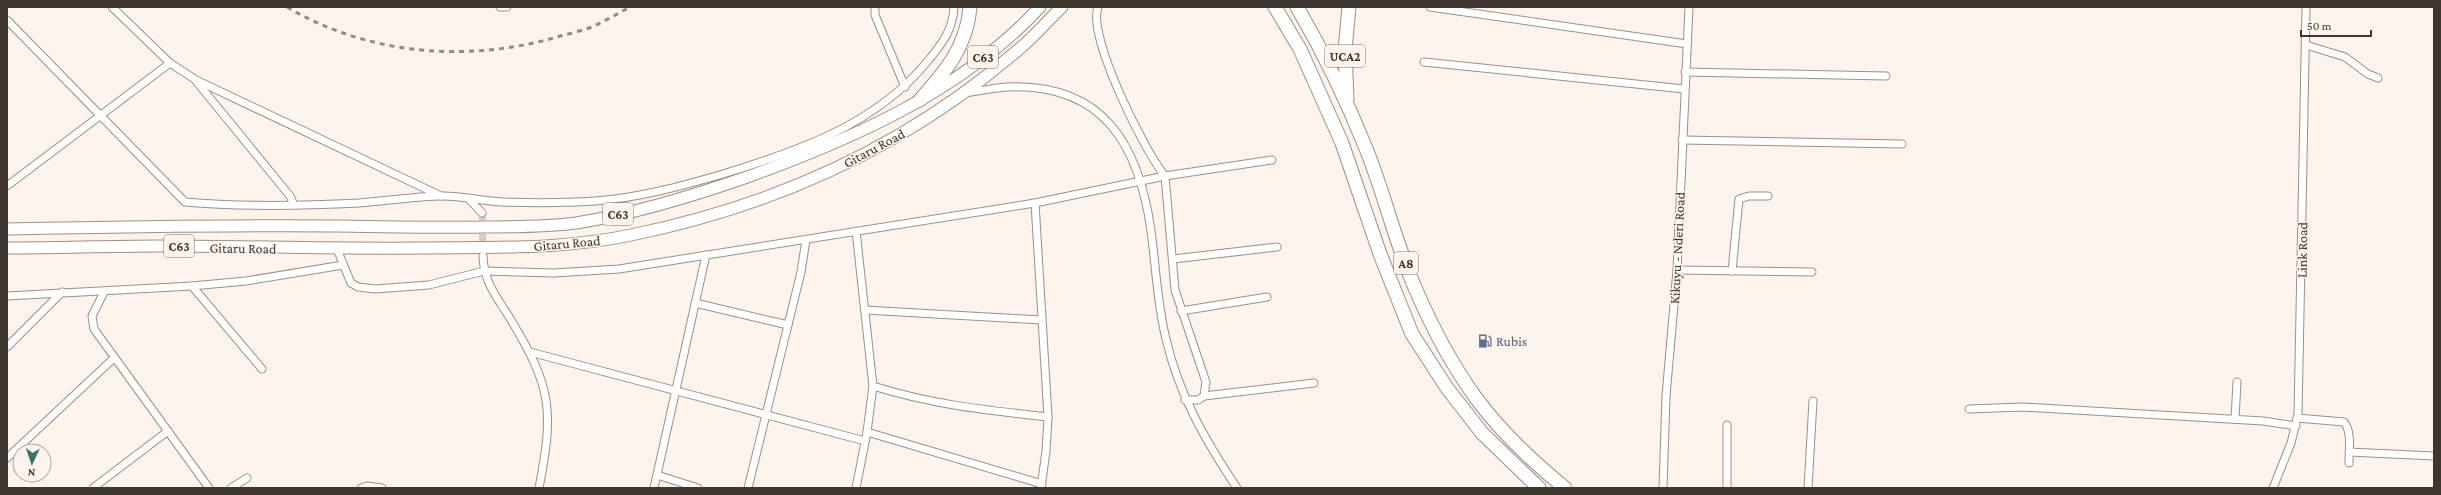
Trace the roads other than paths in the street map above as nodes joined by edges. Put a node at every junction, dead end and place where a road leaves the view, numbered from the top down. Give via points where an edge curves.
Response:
1 (112, 7) edge
2 (500, 7) edge
3 (506, 7) edge
4 (875, 7) edge
5 (954, 7) edge
6 (970, 7) edge
7 (1040, 7) edge
8 (1062, 7) edge
9 (1098, 7) edge
10 (1275, 7) edge
11 (1297, 7) edge
12 (1348, 7) edge
13 (1430, 7) edge
14 (1689, 7) edge
15 (2306, 7) edge
16 (7, 20) edge
17 (1687, 44) junction
18 (2306, 45) junction
19 (1424, 62) dead end
20 (170, 63) junction
21 (1685, 72) junction
22 (1886, 76) dead end
23 (2378, 78) dead end
24 (196, 80) junction
25 (905, 87) junction
26 (1684, 89) junction
27 (964, 93) junction
28 (920, 100) junction
29 (1347, 105) junction
30 (101, 116) junction
31 (1682, 140) junction
32 (1902, 144) dead end
33 (1272, 160) dead end
34 (1166, 176) junction
35 (1140, 183) junction
36 (7, 186) edge
37 (441, 196) junction
38 (1768, 196) dead end
39 (469, 199) junction
40 (1035, 203) junction
41 (294, 205) junction
42 (482, 213) tunnel mouth
43 (7, 229) edge
44 (856, 231) junction
45 (806, 240) junction
46 (1277, 247) dead end
47 (7, 248) edge
48 (337, 249) junction
49 (706, 255) junction
50 (483, 256) tunnel mouth
51 (1173, 259) junction
52 (343, 264) junction
53 (1677, 270) junction
54 (484, 271) junction
55 (1732, 271) junction
56 (1812, 272) dead end
57 (192, 286) junction
58 (63, 292) junction
59 (104, 292) junction
60 (7, 296) edge
61 (1267, 297) dead end
62 (695, 303) junction
63 (865, 310) junction
64 (1181, 311) junction
65 (1041, 320) junction
66 (788, 325) junction
67 (7, 347) edge
68 (530, 352) junction
69 (114, 358) junction
70 (262, 369) dead end
71 (2237, 382) dead end
72 (1314, 383) dead end
73 (873, 386) junction
74 (676, 390) junction
75 (1204, 396) junction
76 (1185, 400) junction
77 (1813, 401) dead end
78 (1969, 409) dead end
79 (766, 414) junction
80 (1048, 417) junction
81 (2235, 419) junction
82 (2296, 422) junction
83 (1727, 425) dead end
84 (168, 431) junction
85 (868, 432) junction
86 (865, 441) junction
87 (2349, 452) junction
88 (2434, 456) edge
89 (7, 458) edge
90 (2349, 463) dead end
91 (657, 475) junction
92 (247, 478) dead end
93 (1041, 486) edge
94 (93, 488) edge
95 (209, 488) edge
96 (231, 488) edge
97 (361, 488) edge
98 (382, 488) edge
99 (539, 488) edge
100 (654, 488) edge
101 (698, 488) edge
102 (748, 488) edge
103 (856, 488) edge
104 (1237, 488) edge
105 (1539, 488) edge
106 (1565, 488) edge
107 (1663, 488) edge
108 (1726, 488) edge
109 (1808, 488) edge
110 (2273, 488) edge

1 - 20 street
2 - 3 street
4 - 25 street via 875,15
5 - 25 street via 953,22 945,41
6 - 28 highway, C63 via 968,26 959,51
7 - 28 main road, C63 via 1024,25 993,50
8 - 27 main road, Gitaru Road / C63 via 1019,50
9 - 34 street via 1096,30 1112,74 1154,162
10 - 105 highway, A8 via 1300,49 1342,142 1383,262 1412,334 1447,388 1482,433
11 - 29 highway, A8
12 - 29 highway, UCA2 via 1345,50
13 - 17 street
14 - 17 street, Kikuyu - Nderi Road
15 - 18 street, Link Road
16 - 30 street
17 - 21 street, Kikuyu - Nderi Road
18 - 23 street via 2345,57
18 - 82 street, Link Road
19 - 26 street
20 - 24 street
20 - 30 street
21 - 22 street
21 - 26 street, Kikuyu - Nderi Road
24 - 37 street
24 - 41 street via 290,196
25 - 39 street via 888,101 843,129 801,150 705,179 637,195 594,201 502,202
26 - 31 street, Kikuyu - Nderi Road
27 - 35 street via 1006,87 1029,88 1051,90 1086,104 1105,118 1123,139 1135,163
27 - 48 main road, Gitaru Road / C63 via 924,121 845,165 755,202 667,227 630,236 556,246
28 - 43 main road, Gitaru Road / C63 via 863,130 793,160 699,194 576,223 510,227 246,225
29 - 106 highway, A8 via 1367,152 1416,290 1448,354 1476,397 1503,431
30 - 36 street
30 - 41 street via 185,202
31 - 32 street
31 - 53 street, Kikuyu - Nderi Road
33 - 34 street
34 - 35 street
34 - 51 street
35 - 40 street
35 - 76 street via 1151,229 1161,318 1172,363
37 - 39 street
37 - 41 street
38 - 55 street via 1739,199
39 - 42 street
40 - 44 street
40 - 65 street
44 - 45 street
44 - 63 street
45 - 49 street
45 - 66 street
46 - 51 street
47 - 48 main road, Gitaru Road / C63 via 160,246
48 - 52 street
49 - 54 street via 619,269 554,273
49 - 62 street
50 - 54 street
51 - 64 street via 1174,281
52 - 54 street via 351,283 358,287 375,289 429,285
52 - 57 street via 246,281
53 - 55 street
53 - 107 street, Kikuyu - Nderi Road via 1666,396
54 - 68 street via 493,292
55 - 56 street
57 - 59 street
57 - 70 street
58 - 59 street
58 - 60 street
58 - 67 street
59 - 69 street via 92,322
61 - 64 street
62 - 66 street
62 - 74 street
63 - 65 street
63 - 73 street
64 - 75 street via 1206,382
65 - 80 street
66 - 79 street
68 - 74 street
68 - 99 street via 544,385 549,418
69 - 84 street
69 - 89 street
71 - 81 street
72 - 75 street
73 - 80 street via 949,406
73 - 85 street
74 - 79 street
74 - 91 street
75 - 76 street via 1198,400
76 - 104 street via 1210,447
77 - 109 street
78 - 81 street via 2022,408
79 - 86 street
79 - 102 street
80 - 93 street
81 - 82 street
82 - 87 street via 2344,422 2347,426
82 - 110 street, Link Road
83 - 108 street
84 - 94 street
84 - 95 street
85 - 86 street
85 - 93 street
86 - 103 street
87 - 88 street
87 - 90 street
91 - 100 street
91 - 101 street
92 - 96 street
97 - 98 street

